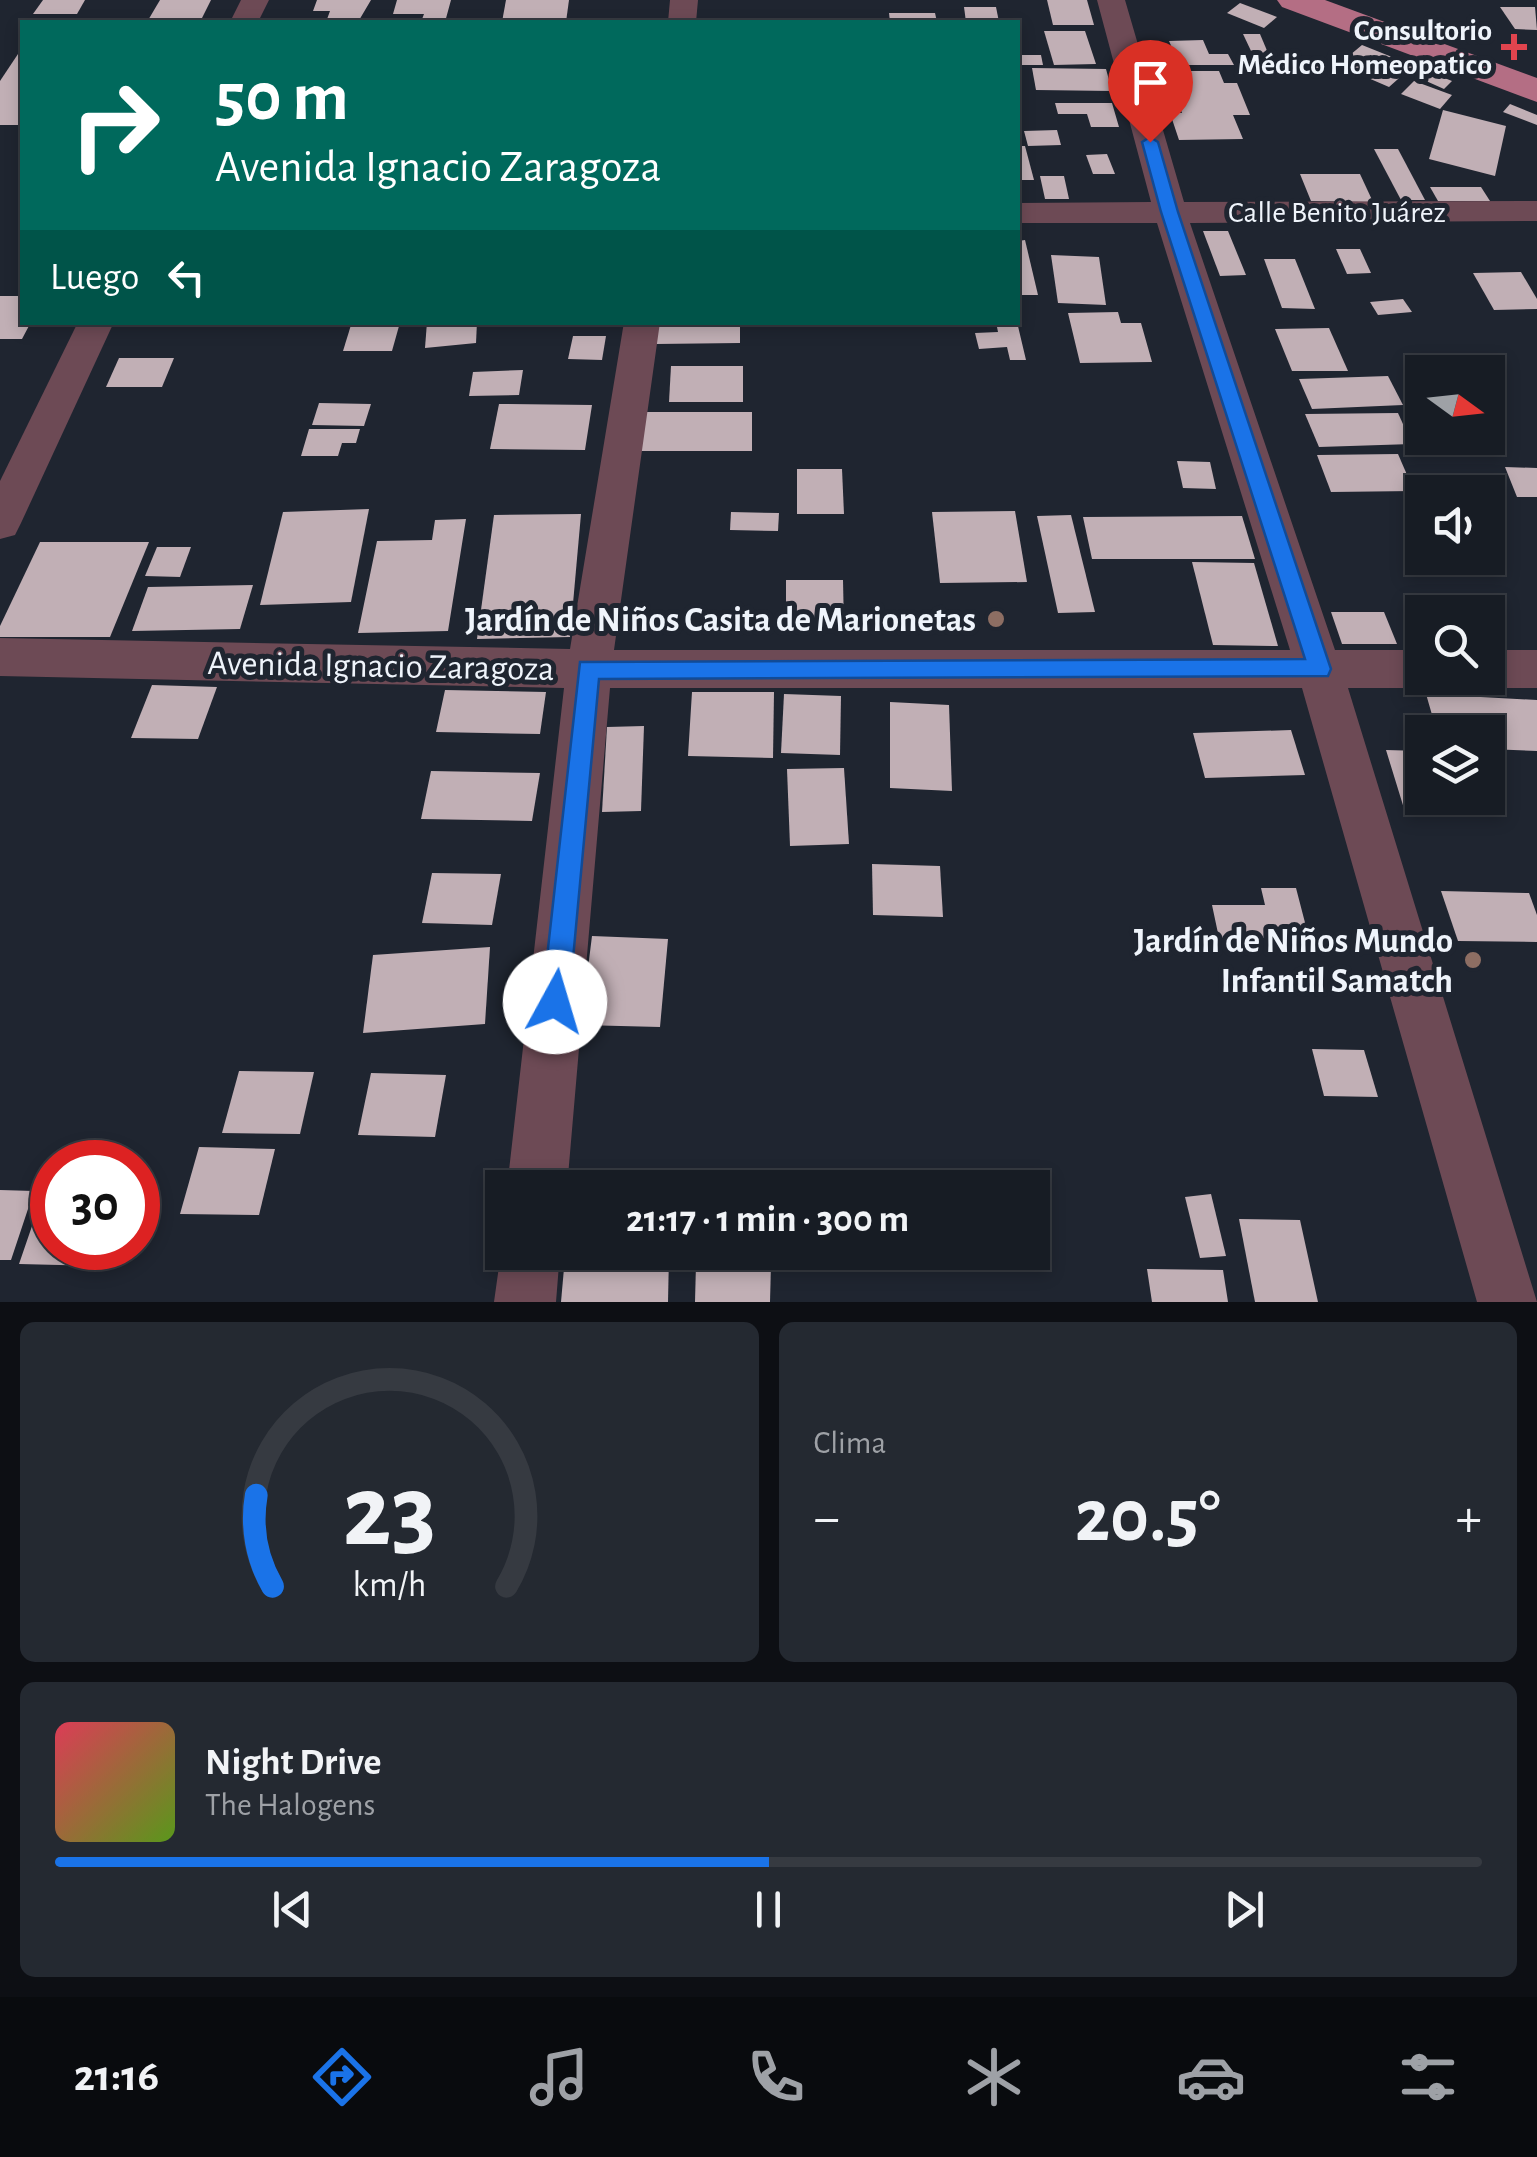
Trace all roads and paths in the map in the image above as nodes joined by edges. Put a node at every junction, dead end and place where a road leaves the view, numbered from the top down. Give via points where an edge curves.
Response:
1 (1111, 0) edge
2 (1294, 0) edge
3 (1537, 91) edge
4 (1537, 211) edge
5 (1020, 212) edge
6 (1170, 212) junction
7 (95, 325) edge
8 (642, 325) edge
9 (0, 523) edge
10 (0, 657) edge
11 (1537, 668) edge
12 (588, 669) junction
13 (1320, 669) junction
14 (1405, 669) edge
15 (1505, 669) edge
16 (539, 1170) edge
17 (528, 1270) edge
18 (525, 1302) edge
19 (1508, 1302) edge

1 - 6 street
2 - 3 main road
4 - 6 street, Calle Benito Juárez
5 - 6 street, Calle Benito Juárez
6 - 13 street
7 - 9 street
8 - 12 street
10 - 12 street, Avenida Ignacio Zaragoza
11 - 15 street
12 - 13 street, Avenida Ignacio Zaragoza
12 - 16 street
13 - 14 street, Avenida Ignacio Zaragoza
13 - 19 street
17 - 18 street

